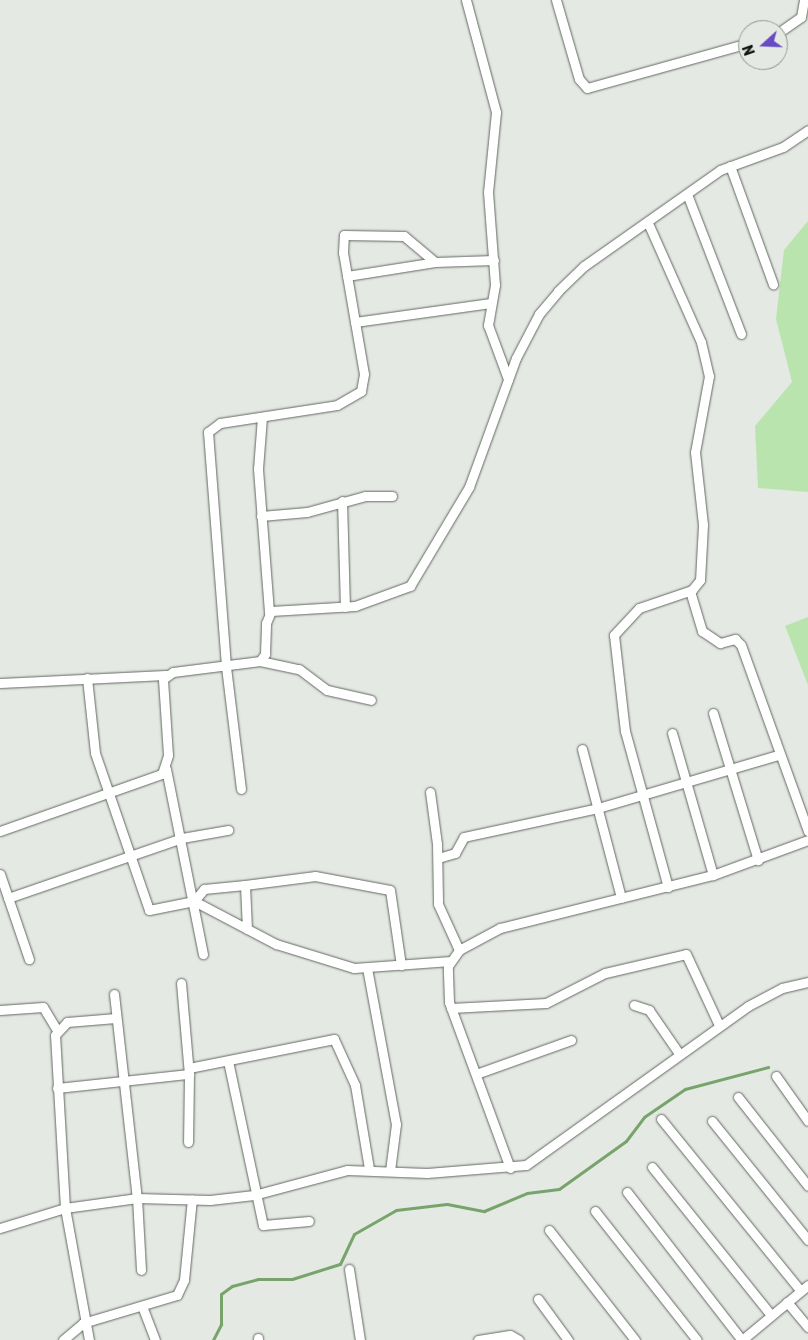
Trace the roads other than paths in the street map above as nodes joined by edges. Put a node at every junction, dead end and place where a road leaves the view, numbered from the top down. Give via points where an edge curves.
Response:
1 (466, 0) edge
2 (556, 0) edge
3 (804, 0) edge
4 (788, 26) edge
5 (738, 45) edge
6 (808, 130) edge
7 (730, 166) junction
8 (686, 194) junction
9 (648, 223) junction
10 (494, 260) junction
11 (435, 262) junction
12 (347, 276) junction
13 (773, 284) dead end
14 (491, 303) junction
15 (355, 322) junction
16 (741, 334) dead end
17 (508, 379) junction
18 (262, 417) junction
19 (392, 496) dead end
20 (342, 501) junction
21 (261, 516) junction
22 (690, 591) junction
23 (345, 608) junction
24 (269, 613) junction
25 (260, 661) junction
26 (226, 666) junction
27 (166, 675) junction
28 (87, 678) junction
29 (0, 683) edge
30 (371, 700) dead end
31 (713, 713) dead end
32 (672, 733) dead end
33 (582, 749) dead end
34 (778, 755) junction
35 (166, 769) junction
36 (730, 769) junction
37 (686, 782) junction
38 (241, 789) dead end
39 (430, 792) dead end
40 (109, 795) junction
41 (642, 795) junction
42 (598, 808) junction
43 (228, 830) dead end
44 (0, 831) edge
45 (808, 831) edge
46 (182, 838) junction
47 (808, 840) edge
48 (130, 855) junction
49 (438, 858) junction
50 (758, 860) junction
51 (0, 874) edge
52 (713, 874) junction
53 (244, 885) junction
54 (668, 886) junction
55 (8, 898) junction
56 (621, 898) junction
57 (194, 901) junction
58 (247, 930) junction
59 (459, 950) junction
60 (203, 954) dead end
61 (29, 958) dead end
62 (450, 961) junction
63 (401, 964) junction
64 (368, 968) junction
65 (808, 982) edge
66 (181, 983) dead end
67 (114, 994) dead end
68 (634, 1005) dead end
69 (451, 1008) junction
70 (0, 1010) edge
71 (116, 1018) junction
72 (719, 1025) junction
73 (56, 1029) junction
74 (571, 1040) dead end
75 (678, 1052) junction
76 (228, 1061) junction
77 (189, 1071) junction
78 (476, 1074) junction
79 (776, 1076) dead end
80 (124, 1083) junction
81 (57, 1088) junction
82 (738, 1097) dead end
83 (661, 1119) dead end
84 (712, 1121) dead end
85 (808, 1121) edge
86 (188, 1142) dead end
87 (652, 1167) dead end
88 (510, 1168) junction
89 (369, 1169) junction
90 (390, 1171) junction
91 (808, 1186) edge
92 (627, 1192) dead end
93 (254, 1194) junction
94 (138, 1198) junction
95 (192, 1199) junction
96 (66, 1208) junction
97 (595, 1211) dead end
98 (309, 1221) dead end
99 (0, 1228) edge
100 (549, 1230) dead end
101 (808, 1240) edge
102 (141, 1270) dead end
103 (349, 1270) dead end
104 (804, 1288) edge
105 (538, 1299) dead end
106 (787, 1302) junction
107 (142, 1306) junction
108 (771, 1315) junction
109 (83, 1323) junction
110 (808, 1327) edge
111 (64, 1340) edge
112 (89, 1340) edge
113 (155, 1340) edge
114 (360, 1340) edge
115 (478, 1340) edge
116 (519, 1340) edge
117 (568, 1340) edge
118 (635, 1340) edge
119 (697, 1340) edge
120 (742, 1340) edge

1 - 10 street via 496,112 488,192
2 - 5 street via 579,79 587,88
3 - 4 street via 801,17
6 - 7 street via 783,147
7 - 8 street
7 - 13 street
8 - 9 street
8 - 16 street
9 - 17 street via 584,266 558,291 528,333
9 - 22 street via 700,342 709,376 695,452 703,552 700,580
10 - 11 street
10 - 14 street
11 - 12 street
11 - 12 street via 404,236 348,234 341,243
12 - 15 street
14 - 15 street
14 - 17 street via 488,325
15 - 18 street via 364,374 358,396 319,409
17 - 23 street via 469,487 422,573 400,592
18 - 21 street via 258,469
18 - 26 street via 220,423 206,438
19 - 20 street
20 - 21 street via 307,512
20 - 23 street
21 - 24 street
22 - 34 street via 702,631 720,643 735,639 741,645
22 - 41 street via 639,608 614,635 625,731
23 - 24 street via 278,608
24 - 25 street via 265,654
25 - 26 street
25 - 30 street via 299,669 327,690
26 - 27 street
26 - 38 street
27 - 28 street
27 - 35 street via 161,694
28 - 29 street
28 - 40 street via 95,753
31 - 36 street
32 - 37 street
33 - 42 street
34 - 36 street
34 - 45 street
35 - 40 street
35 - 46 street
36 - 37 street
36 - 50 street
37 - 41 street
37 - 52 street
39 - 49 street
40 - 44 street
40 - 48 street
41 - 42 street
41 - 54 street
42 - 49 street via 464,837 455,853
42 - 56 street
43 - 46 street
46 - 48 street
46 - 57 street
47 - 50 street
48 - 55 street
48 - 57 street via 149,910
49 - 59 street via 438,904
50 - 52 street
51 - 55 street
52 - 54 street
53 - 57 street via 204,890
53 - 58 street
53 - 63 street via 314,876 390,890
54 - 56 street
55 - 61 street
56 - 59 street via 500,928
57 - 58 street
57 - 60 street
58 - 64 street via 276,944
59 - 62 street
62 - 63 street
62 - 69 street via 446,979
63 - 64 street
64 - 90 street via 396,1119
65 - 72 street via 782,988
66 - 77 street
67 - 71 street
68 - 75 street via 649,1010
69 - 72 street via 546,1002 605,973 686,954
69 - 78 street
70 - 73 street via 43,1008
71 - 73 street via 67,1022
71 - 80 street
72 - 75 street
73 - 81 street
74 - 78 street
75 - 88 street via 535,1159
76 - 77 street
76 - 89 street via 334,1039 355,1085
76 - 93 street
77 - 80 street
77 - 86 street
78 - 88 street
79 - 85 street
80 - 81 street
80 - 94 street
81 - 96 street
82 - 91 street
83 - 104 street
84 - 101 street
87 - 108 street
88 - 90 street
89 - 90 street
89 - 93 street via 320,1176
92 - 120 street
93 - 95 street
93 - 98 street via 265,1227
94 - 95 street
94 - 96 street
94 - 102 street
95 - 107 street via 182,1285 177,1294
96 - 99 street
96 - 109 street
97 - 119 street
100 - 118 street
103 - 114 street
104 - 106 street
105 - 117 street
106 - 108 street
106 - 110 street
107 - 109 street
107 - 113 street
108 - 120 street
109 - 111 street
109 - 112 street
115 - 116 street via 510,1335

